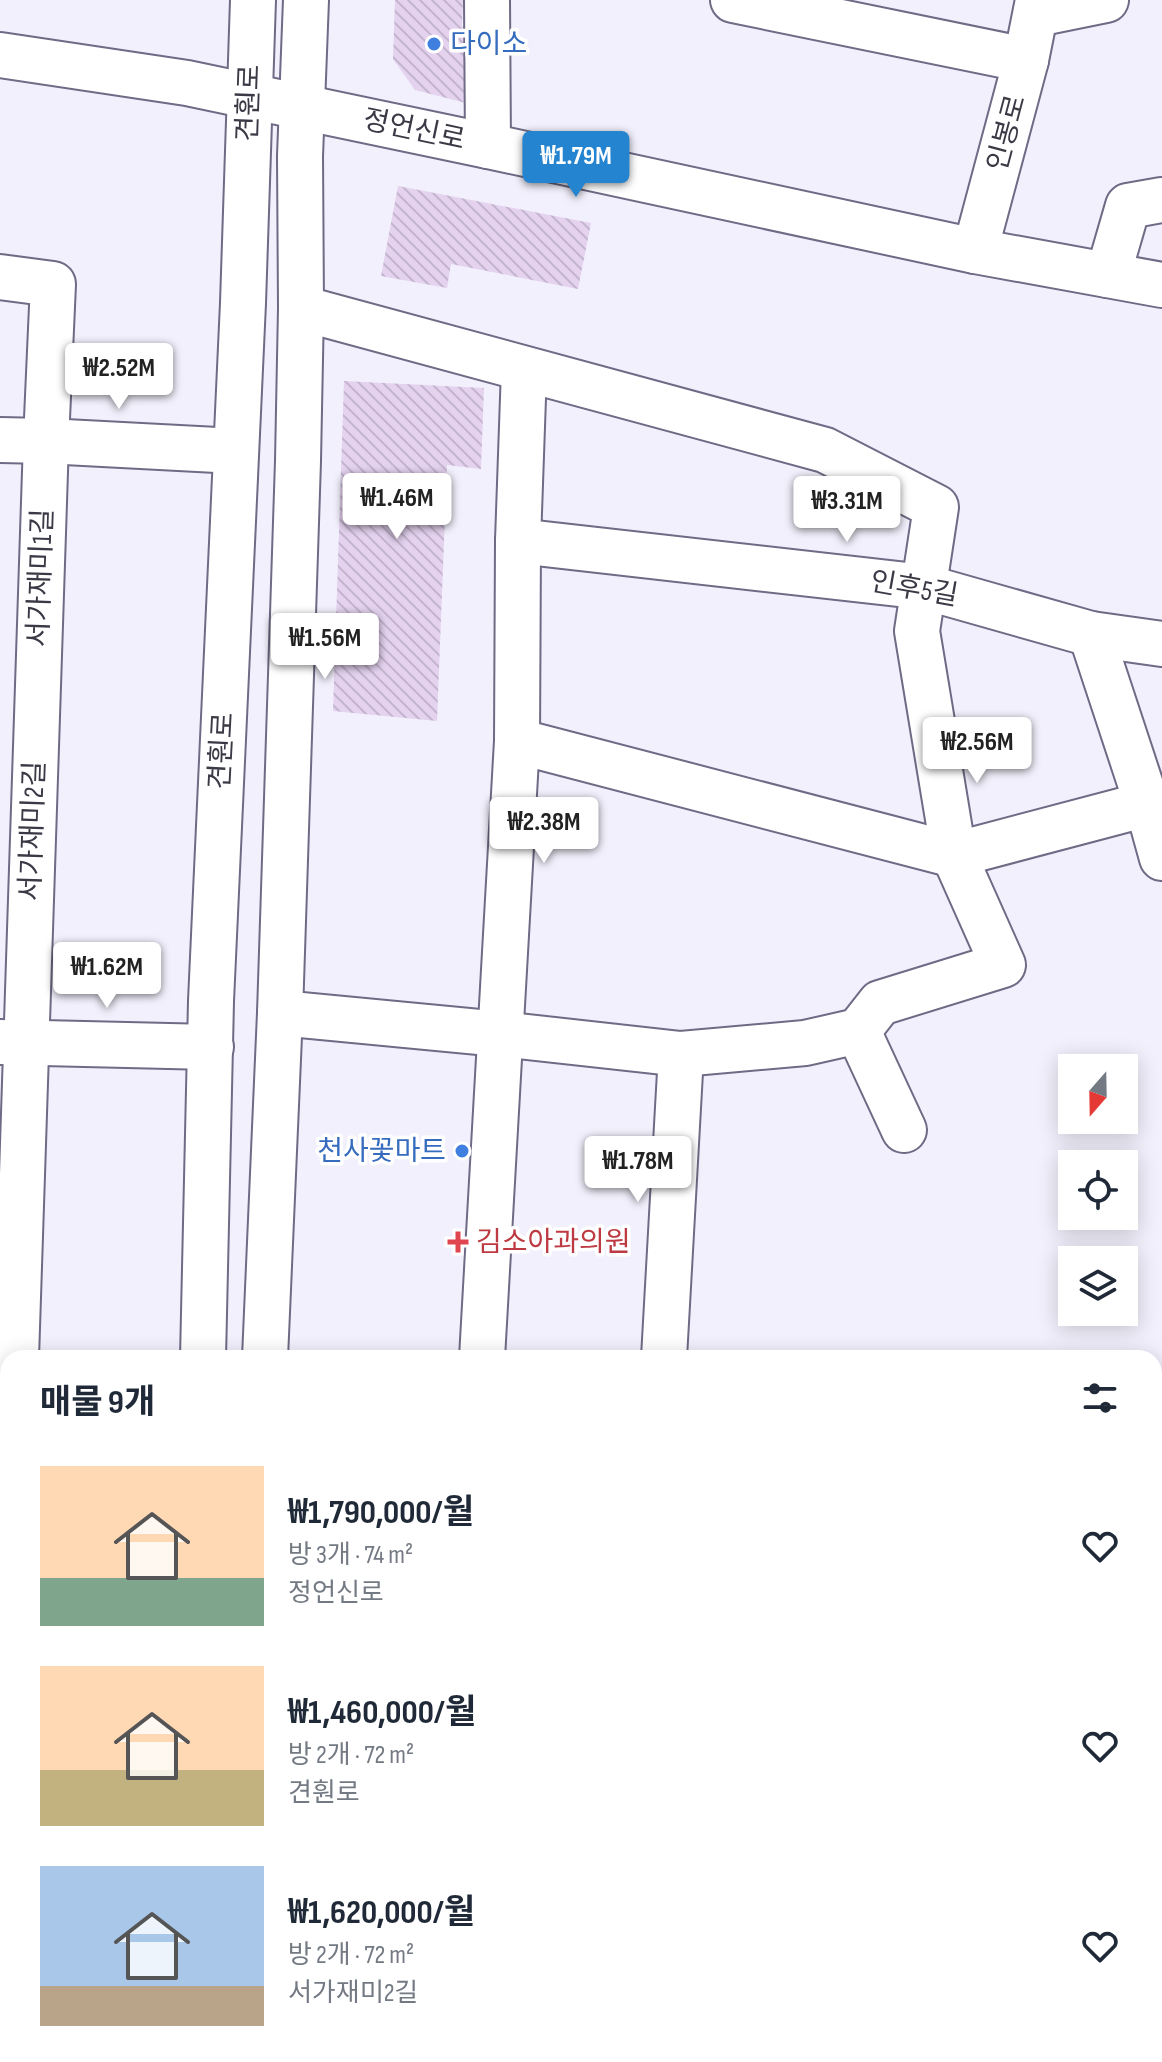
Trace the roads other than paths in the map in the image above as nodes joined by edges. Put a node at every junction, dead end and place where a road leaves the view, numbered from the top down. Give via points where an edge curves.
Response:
1 (253, 0) edge
2 (306, 0) edge
3 (487, 0) edge
4 (733, 0) edge
5 (1106, 0) edge
6 (805, 7) edge
7 (1038, 7) edge
8 (0, 55) edge
9 (1026, 60) junction
10 (250, 96) junction
11 (302, 107) junction
12 (488, 146) junction
13 (1162, 200) edge
14 (975, 251) junction
15 (1108, 275) junction
16 (0, 277) edge
17 (1162, 285) edge
18 (301, 308) junction
19 (524, 369) junction
20 (0, 440) edge
21 (46, 441) junction
22 (236, 451) junction
23 (518, 541) junction
24 (925, 587) junction
25 (1091, 634) junction
26 (1162, 644) edge
27 (36, 716) joint
28 (517, 741) junction
29 (1147, 804) junction
30 (954, 855) junction
31 (1162, 858) edge
32 (280, 1013) junction
33 (858, 1031) junction
34 (500, 1034) junction
35 (13, 1042) edge
36 (211, 1047) junction
37 (681, 1054) junction
38 (904, 1130) dead end
39 (16, 1350) edge
40 (203, 1350) edge
41 (265, 1350) edge
42 (482, 1350) edge
43 (664, 1350) edge

1 - 10 street, 견훤로
2 - 11 street, 견훤로
3 - 12 street
4 - 6 street
5 - 7 street, 인봉로
6 - 9 street
7 - 9 street, 인봉로
8 - 10 street, 정언신로
9 - 14 street, 인봉로
10 - 11 street, 정언신로
10 - 22 street, 견훤로
11 - 12 street, 정언신로
11 - 18 street, 견훤로
12 - 14 street, 정언신로
13 - 15 street via 1128,206
14 - 15 street, 정언신로
15 - 17 street, 정언신로
16 - 21 street, 서가재미1길 via 53,284
18 - 19 street
18 - 32 street, 견훤로
19 - 23 street
19 - 24 street via 825,450 936,507
20 - 21 street
21 - 22 street
21 - 27 street, 서가재미1길
22 - 36 street, 견훤로
23 - 24 street, 인후5길
23 - 28 street
24 - 25 street, 인후5길
24 - 30 street via 917,631
25 - 26 street, 인후5길
25 - 29 street
27 - 35 street, 서가재미2길
28 - 30 street
28 - 34 street
29 - 30 street
29 - 31 street
30 - 33 street via 1003,965 880,1003
32 - 34 street
32 - 41 street, 견훤로
33 - 37 street via 805,1043
33 - 38 street
34 - 37 street
34 - 42 street
35 - 36 street
35 - 39 street, 서가재미2길
36 - 40 street, 견훤로
37 - 43 street

